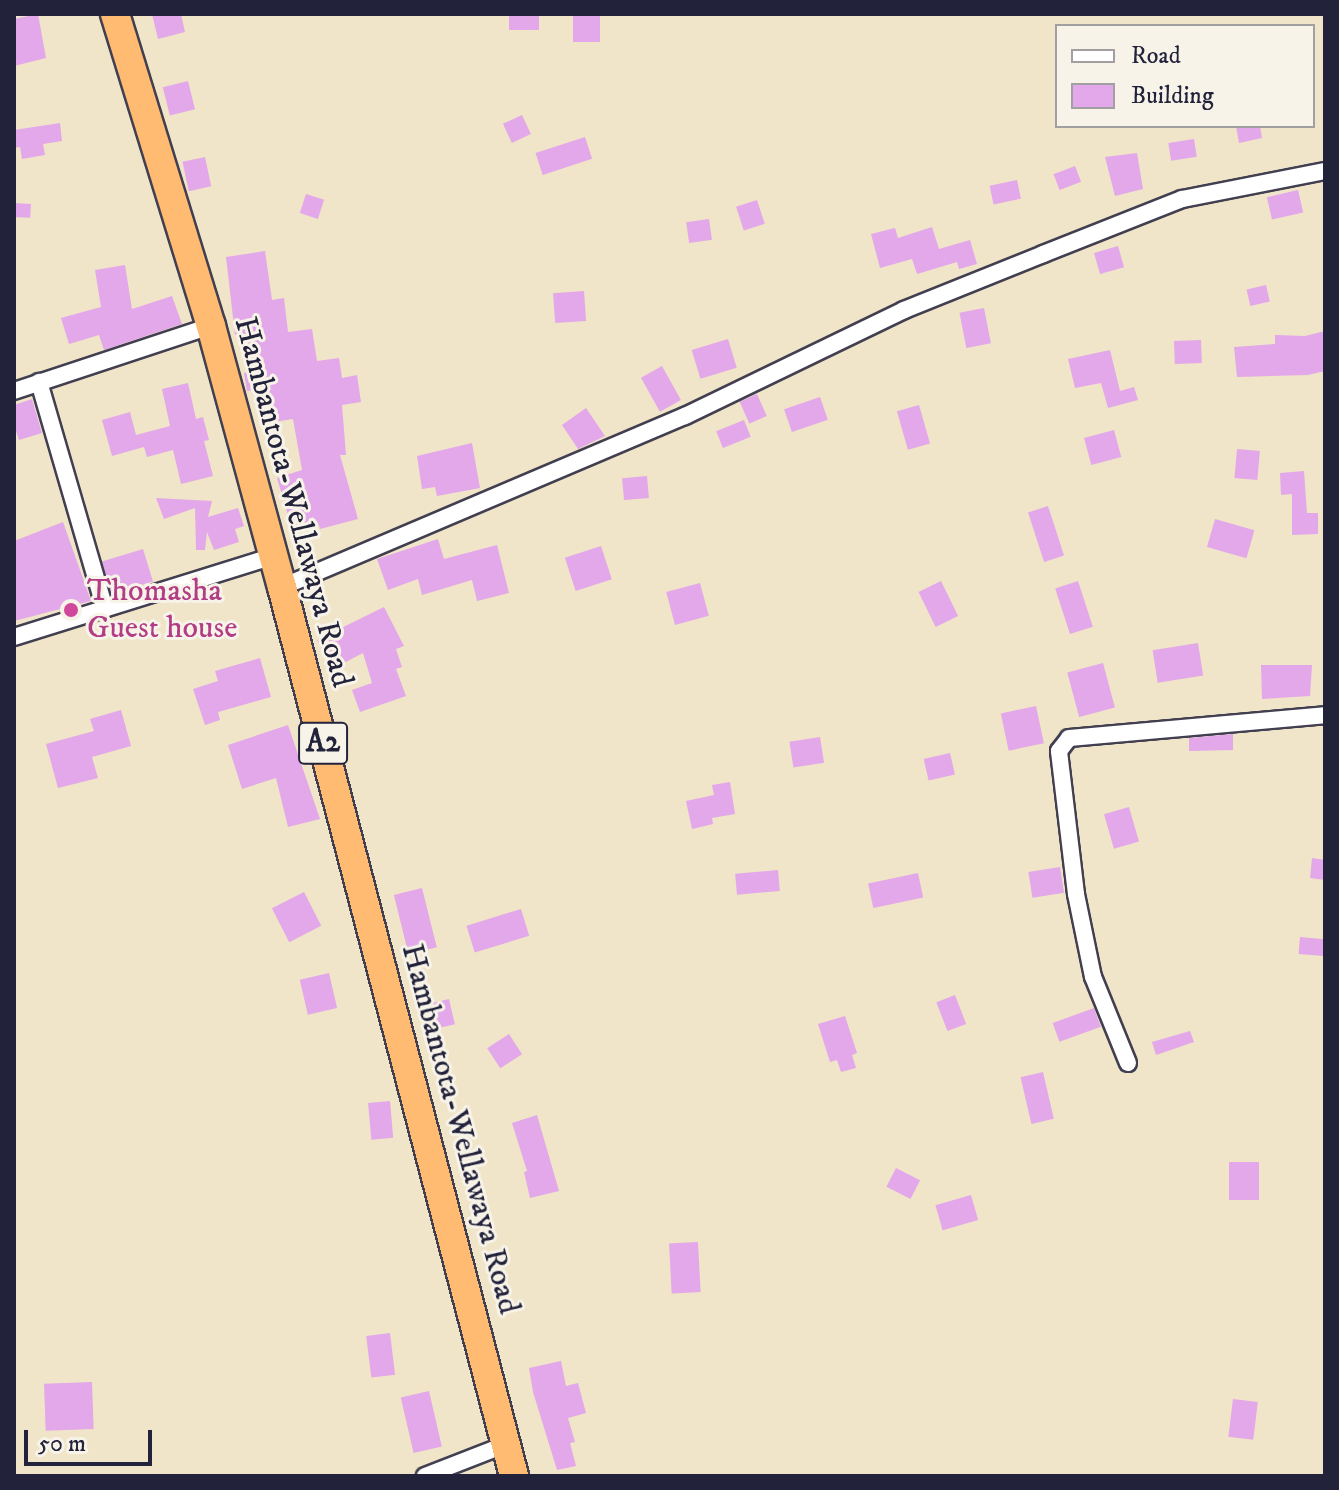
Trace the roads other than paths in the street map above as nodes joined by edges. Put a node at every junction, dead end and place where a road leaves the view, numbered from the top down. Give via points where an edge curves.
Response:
1 (115, 14) edge
2 (1325, 171) edge
3 (211, 326) junction
4 (39, 382) junction
5 (14, 391) edge
6 (274, 556) junction
7 (282, 587) junction
8 (105, 609) junction
9 (14, 637) edge
10 (1325, 715) edge
11 (1128, 1063) dead end
12 (507, 1444) junction
13 (425, 1476) edge
14 (514, 1476) edge

1 - 3 highway, Hambantota-Wellawaya Road / A2
2 - 7 street via 1182,199 1056,249 904,310 685,416
3 - 4 street
3 - 6 highway, Hambantota-Wellawaya Road / A2
4 - 5 street
4 - 8 street
6 - 7 highway, Hambantota-Wellawaya Road / A2
6 - 8 street
7 - 12 highway, Hambantota-Wellawaya Road / A2
8 - 9 street
10 - 11 street via 1069,738 1059,751 1076,894 1093,977
12 - 13 street
12 - 14 highway, Hambantota-Wellawaya Road / A2

